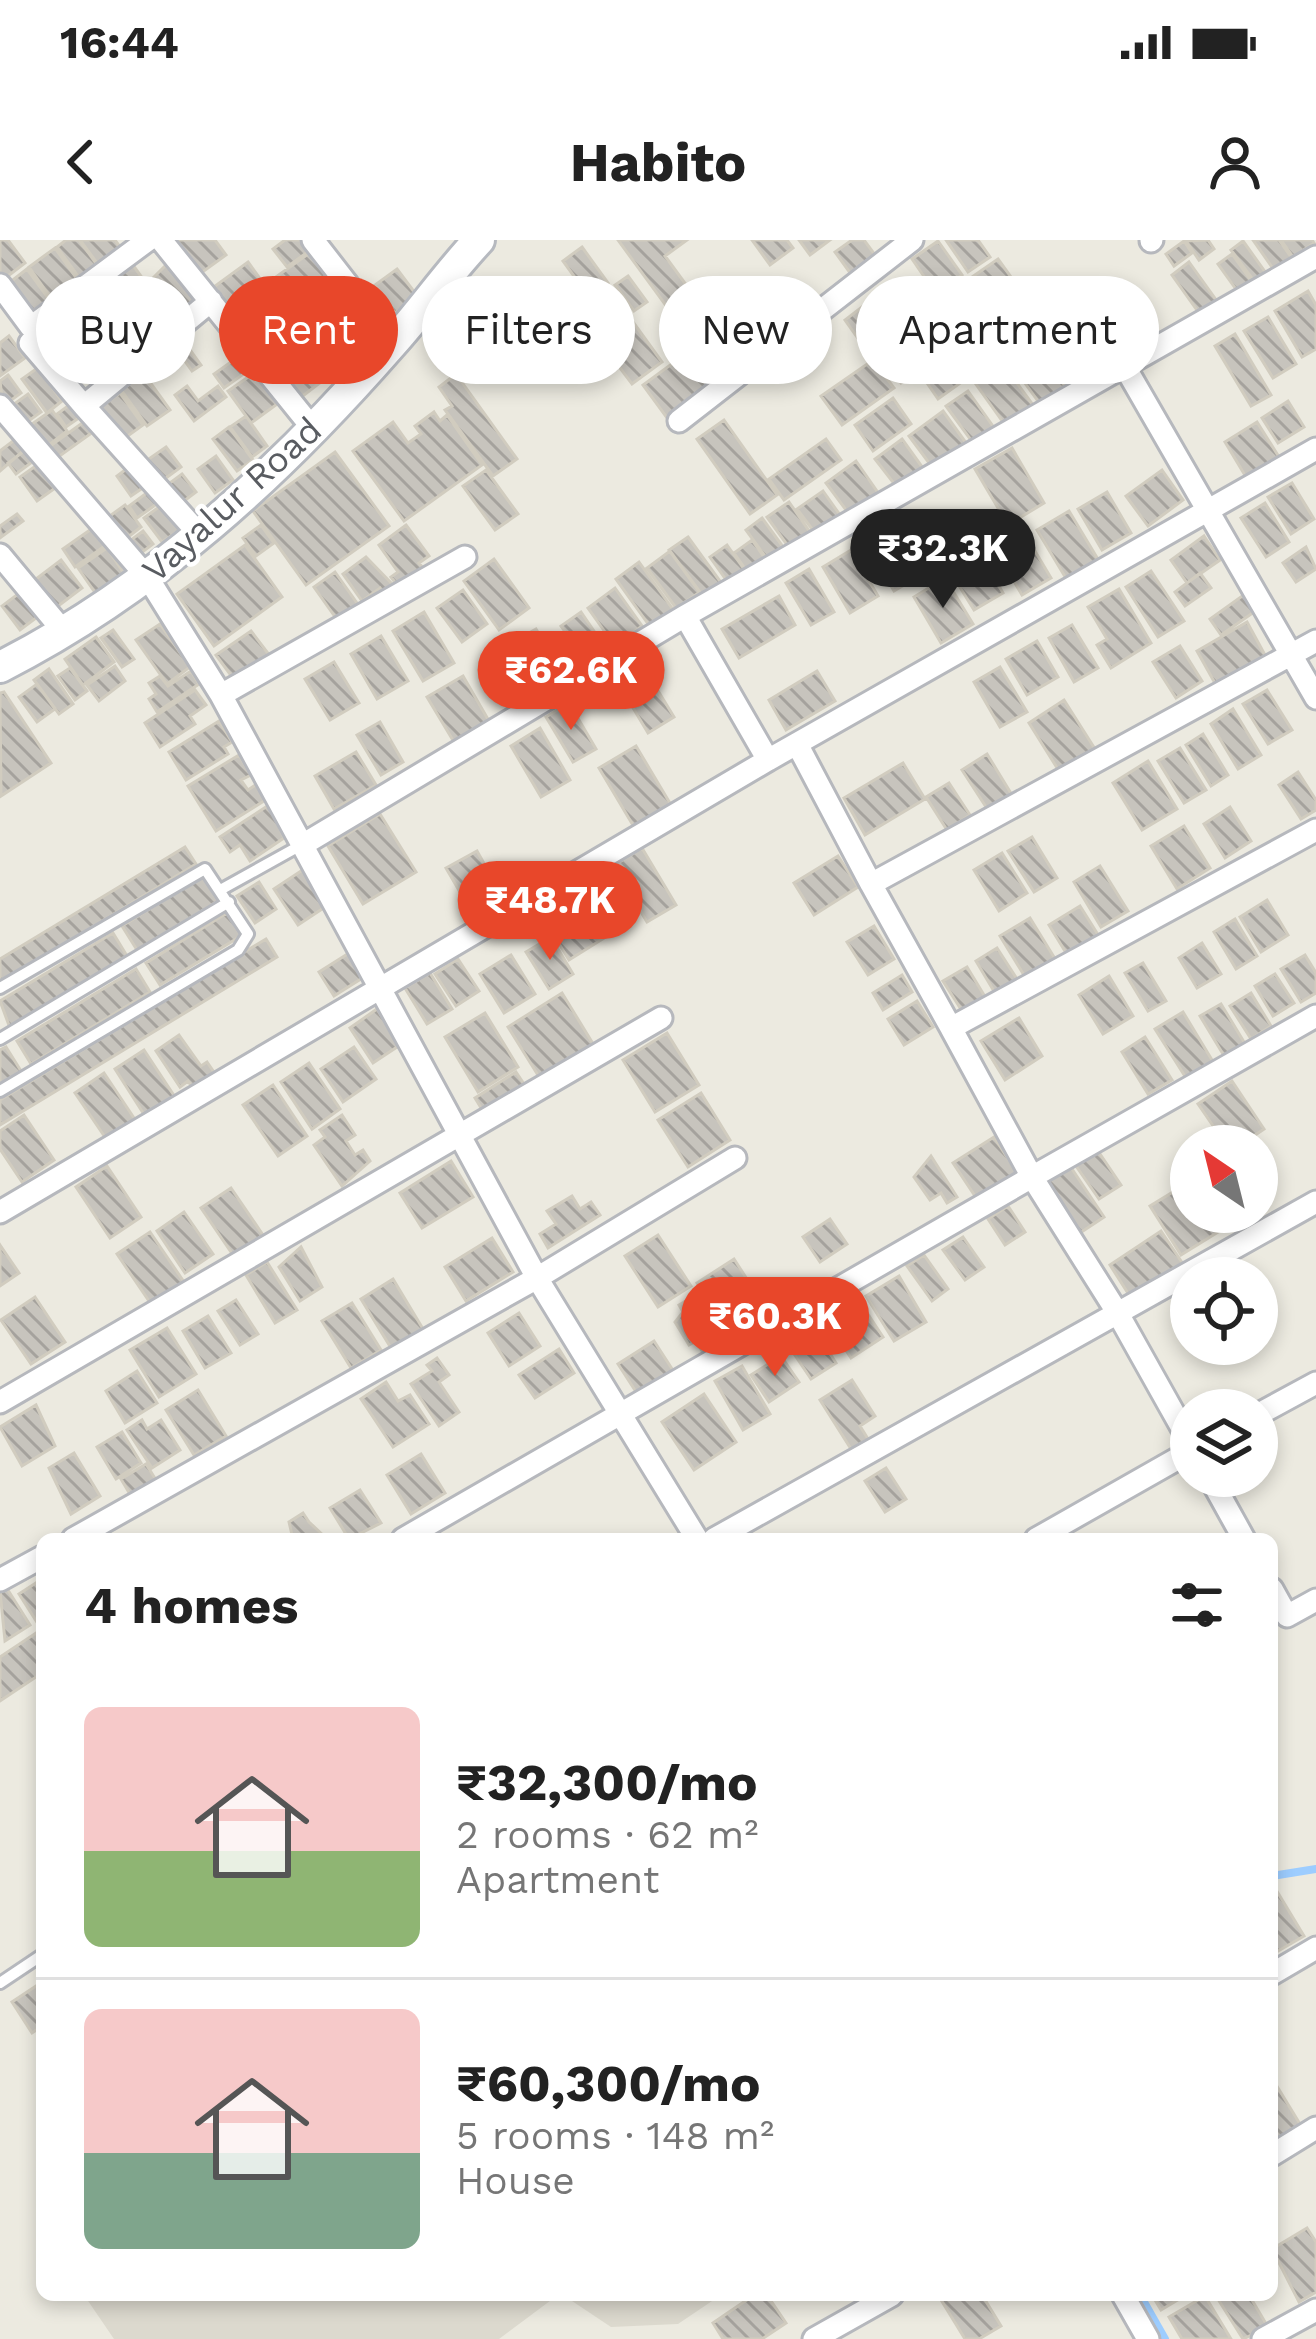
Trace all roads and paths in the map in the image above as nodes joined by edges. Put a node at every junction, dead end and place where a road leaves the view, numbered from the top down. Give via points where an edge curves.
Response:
1 (148, 240) edge
2 (161, 240) edge
3 (313, 240) edge
4 (479, 240) edge
5 (912, 240) edge
6 (1316, 257) edge
7 (341, 276) edge
8 (0, 285) edge
9 (212, 302) junction
10 (398, 337) edge
11 (30, 343) dead end
12 (1159, 348) edge
13 (356, 384) edge
14 (1097, 384) edge
15 (1135, 384) edge
16 (0, 406) edge
17 (84, 406) junction
18 (679, 421) dead end
19 (314, 430) junction
20 (1316, 449) edge
21 (1209, 509) junction
22 (200, 535) junction
23 (0, 555) edge
24 (465, 557) dead end
25 (148, 578) junction
26 (685, 616) junction
27 (64, 632) junction
28 (1316, 641) edge
29 (1292, 655) junction
30 (0, 667) edge
31 (221, 694) junction
32 (1316, 698) edge
33 (797, 744) junction
34 (768, 760) junction
35 (1316, 830) edge
36 (304, 844) junction
37 (871, 884) junction
38 (222, 889) junction
39 (229, 902) junction
40 (0, 988) edge
41 (382, 991) junction
42 (1316, 1016) edge
43 (661, 1018) dead end
44 (951, 1028) junction
45 (0, 1039) edge
46 (0, 1090) edge
47 (460, 1133) junction
48 (735, 1158) dead end
49 (1032, 1177) junction
50 (1316, 1202) edge
51 (0, 1212) edge
52 (537, 1278) junction
53 (1117, 1312) junction
54 (1316, 1383) edge
55 (0, 1402) edge
56 (1278, 1404) edge
57 (1170, 1409) edge
58 (621, 1415) junction
59 (1170, 1460) edge
60 (1221, 1497) edge
61 (84, 1533) edge
62 (414, 1533) edge
63 (693, 1533) edge
64 (726, 1533) edge
65 (1046, 1533) edge
66 (1241, 1533) edge
67 (36, 1559) edge
68 (0, 1580) edge
69 (1278, 1600) edge
70 (1316, 1600) edge
71 (1316, 1948) edge
72 (36, 1959) edge
73 (1278, 1970) edge
74 (0, 1983) edge
75 (1316, 2128) edge
76 (1278, 2151) edge
77 (881, 2301) edge
78 (1126, 2301) edge
79 (1316, 2310) edge
80 (1142, 2337) edge
81 (814, 2339) edge
82 (1263, 2339) edge

1 - 8 street via 31,327
2 - 9 street
3 - 7 street
4 - 10 main road, Vayalur Road
5 - 18 street
6 - 12 street
9 - 17 street
9 - 19 street
11 - 17 street
13 - 19 main road, Vayalur Road
14 - 26 street
15 - 21 street
16 - 25 street
17 - 22 street
19 - 22 main road, Vayalur Road
20 - 21 street
21 - 29 street
21 - 33 street
22 - 25 main road, Vayalur Road
23 - 27 street
24 - 31 street
25 - 27 main road, Vayalur Road
25 - 31 street
26 - 34 street
26 - 36 street
27 - 30 main road, Vayalur Road
28 - 29 street
29 - 32 street
29 - 37 street
31 - 36 street
33 - 34 street
33 - 37 street
34 - 41 street
35 - 44 street
36 - 38 lane
36 - 41 street
37 - 44 street
38 - 39 lane
38 - 40 lane via 212,872 196,871
39 - 45 lane
39 - 46 lane via 248,934 238,950
41 - 47 street
41 - 51 street
42 - 49 street
43 - 47 street
44 - 49 street
47 - 52 street
47 - 55 street
48 - 52 street
49 - 53 street
49 - 58 street
50 - 53 street
52 - 58 street
52 - 61 street
53 - 57 street
53 - 64 street
54 - 56 street
58 - 62 street
58 - 63 street
59 - 65 street
60 - 66 street
67 - 68 street
69 - 70 street via 1287,1616
71 - 73 street
72 - 74 lane
75 - 76 street
77 - 81 street
78 - 80 street
79 - 82 street

